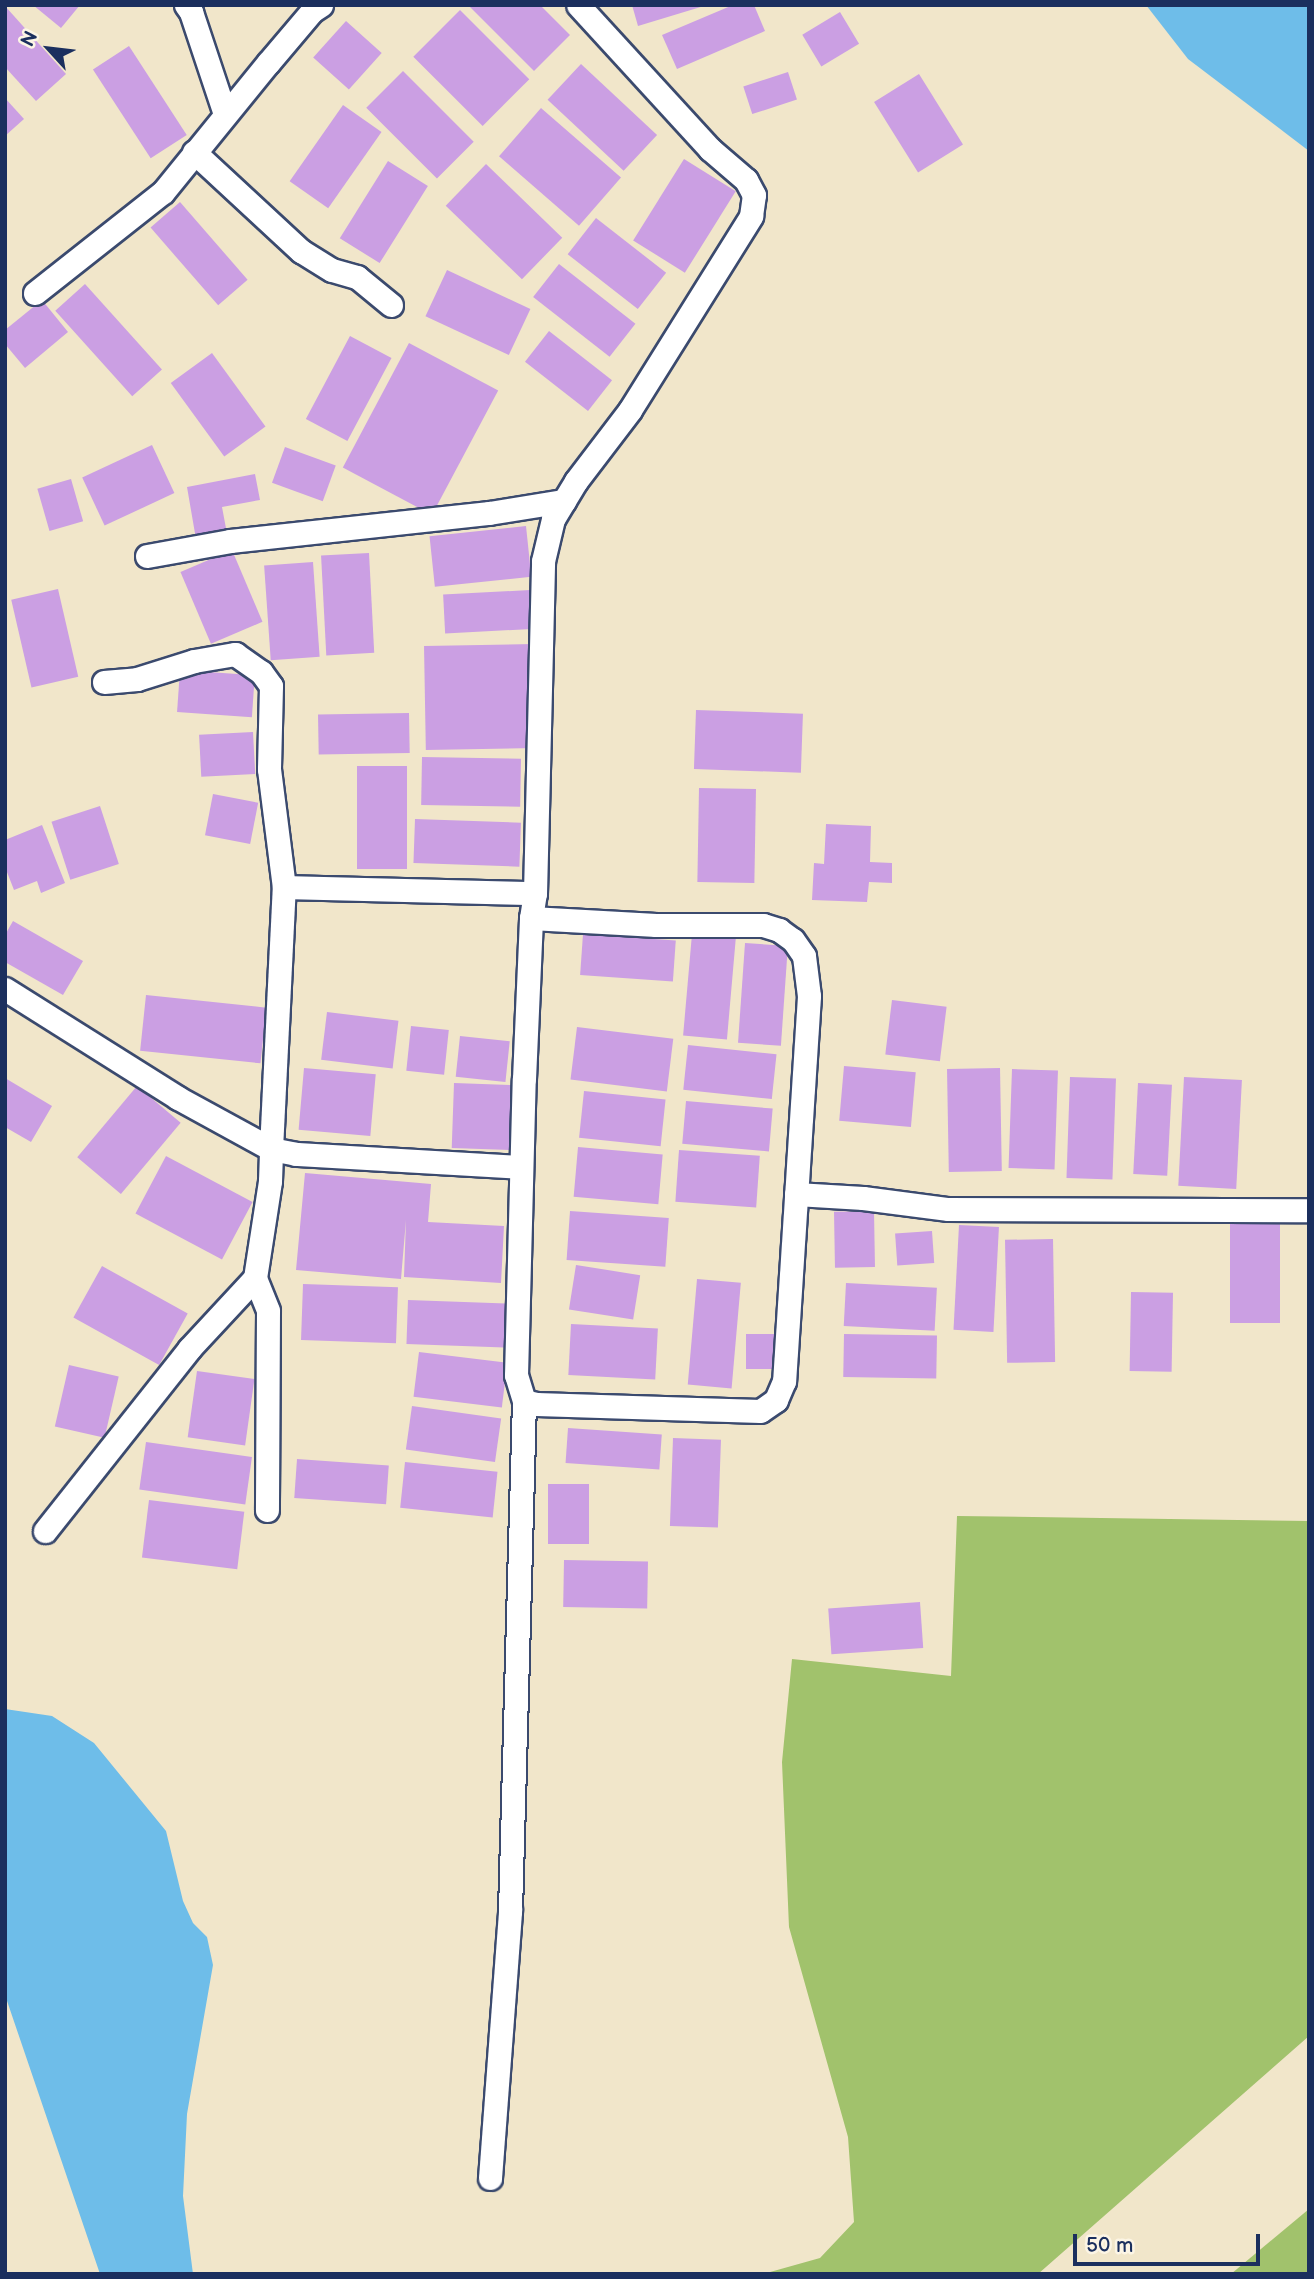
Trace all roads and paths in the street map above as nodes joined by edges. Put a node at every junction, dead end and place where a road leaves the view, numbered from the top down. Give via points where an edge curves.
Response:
1 (186, 5) edge
2 (321, 5) edge
3 (578, 5) edge
4 (225, 114) junction
5 (194, 152) junction
6 (35, 293) dead end
7 (391, 305) dead end
8 (564, 501) junction
9 (148, 556) dead end
10 (104, 682) dead end
11 (284, 887) junction
12 (535, 893) junction
13 (531, 918) junction
14 (5, 989) edge
15 (271, 1149) junction
16 (521, 1167) junction
17 (796, 1194) junction
18 (1309, 1210) edge
19 (255, 1278) junction
20 (524, 1401) junction
21 (267, 1510) dead end
22 (45, 1531) dead end
23 (490, 2178) dead end

1 - 4 street
2 - 4 street
3 - 8 street via 710,149 746,180 754,195 751,216 630,410
4 - 5 street
5 - 6 street via 163,192
5 - 7 street via 301,251 332,270 357,277
8 - 9 street via 230,541
8 - 12 street via 553,519 543,561
10 - 11 street via 137,679 235,654 261,672 271,686 269,769
11 - 12 street
11 - 15 street
12 - 13 street
13 - 16 street
13 - 17 street via 763,925 793,940 804,956 809,996
14 - 15 street via 178,1098
15 - 16 street
15 - 19 street
16 - 20 street via 516,1376
17 - 18 street via 948,1209
17 - 20 street via 783,1381 776,1400 760,1411
19 - 21 street via 268,1311
19 - 22 street via 181,1360
20 - 23 street via 510,1911

